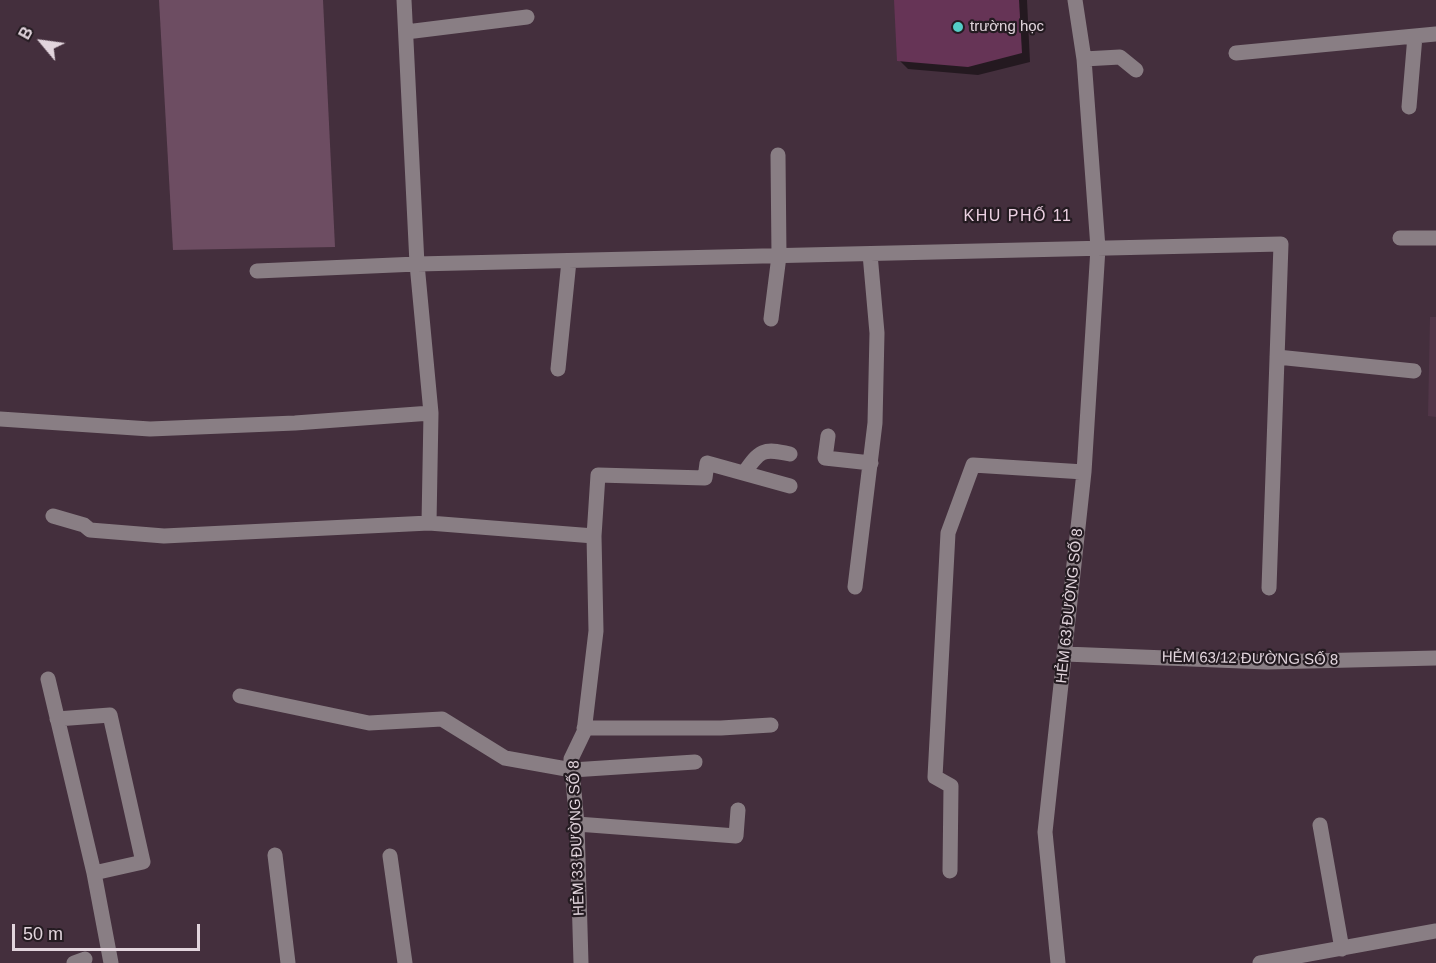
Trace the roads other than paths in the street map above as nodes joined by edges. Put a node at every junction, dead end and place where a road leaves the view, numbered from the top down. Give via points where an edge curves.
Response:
1 (404, 0) edge
2 (1075, 0) edge
3 (527, 17) dead end
4 (406, 32) junction
5 (1436, 34) edge
6 (1415, 36) junction
7 (1236, 53) dead end
8 (1084, 59) junction
9 (1136, 70) dead end
10 (1409, 107) dead end
11 (778, 155) dead end
12 (1400, 238) dead end
13 (1436, 238) edge
14 (1098, 248) junction
15 (870, 254) junction
16 (779, 256) junction
17 (569, 261) junction
18 (417, 264) junction
19 (257, 271) dead end
20 (771, 319) dead end
21 (1277, 357) junction
22 (558, 369) dead end
23 (1414, 371) dead end
24 (431, 413) junction
25 (0, 419) edge
26 (828, 436) dead end
27 (790, 454) dead end
28 (871, 463) junction
29 (1084, 472) junction
30 (744, 473) junction
31 (790, 486) dead end
32 (53, 516) dead end
33 (429, 523) junction
34 (594, 536) junction
35 (855, 587) dead end
36 (1269, 588) dead end
37 (1065, 654) junction
38 (1436, 658) edge
39 (48, 679) dead end
40 (240, 696) dead end
41 (57, 718) junction
42 (771, 725) dead end
43 (585, 729) junction
44 (695, 762) dead end
45 (572, 770) junction
46 (738, 810) dead end
47 (577, 824) junction
48 (1320, 825) dead end
49 (275, 855) dead end
50 (390, 856) dead end
51 (950, 871) dead end
52 (94, 873) junction
53 (1436, 931) edge
54 (1342, 949) junction
55 (1324, 958) edge
56 (111, 963) edge
57 (288, 963) edge
58 (405, 963) edge
59 (581, 963) edge
60 (1058, 963) edge
61 (1260, 963) edge

1 - 4 street
2 - 8 street, HẺM 63 ĐƯỜNG SỐ 8
3 - 4 street
4 - 18 street
5 - 6 street
6 - 7 street
6 - 10 street
8 - 9 street via 1120,57
8 - 14 street, HẺM 63 ĐƯỜNG SỐ 8
11 - 16 street
12 - 13 street
14 - 15 street
14 - 21 street via 1281,244
14 - 29 street, HẺM 63 ĐƯỜNG SỐ 8
15 - 16 street
15 - 28 street via 877,333
16 - 17 street
16 - 20 street
17 - 18 street
17 - 22 street
18 - 19 street
18 - 24 street
21 - 23 street
21 - 36 street
24 - 25 street via 150,429
24 - 33 street
26 - 28 street via 825,458
27 - 30 street via 770,450 758,456
28 - 35 street
29 - 37 street, HẺM 63 ĐƯỜNG SỐ 8
29 - 51 street via 973,465 948,533 934,777 951,786
30 - 31 street
30 - 34 street, HẺM 33 ĐƯỜNG SỐ 8 via 707,463 705,478 598,475
32 - 33 street via 90,530 164,536
33 - 34 street
34 - 43 street, HẺM 33 ĐƯỜNG SỐ 8 via 596,631
37 - 38 street, HẺM 63/12 ĐƯỜNG SỐ 8 via 1267,662
37 - 60 street, HẺM 63 ĐƯỜNG SỐ 8 via 1045,832
39 - 41 street
40 - 45 street via 369,723 442,719 505,758
41 - 52 street
41 - 52 street via 110,715 143,862
42 - 43 street
43 - 45 street, HẺM 33 ĐƯỜNG SỐ 8 via 571,759
44 - 45 street
45 - 47 street, HẺM 33 ĐƯỜNG SỐ 8
46 - 47 street via 736,836
47 - 59 street, HẺM 33 ĐƯỜNG SỐ 8
48 - 54 street
49 - 57 street
50 - 58 street
52 - 56 street
53 - 54 street
54 - 55 street
55 - 61 street

